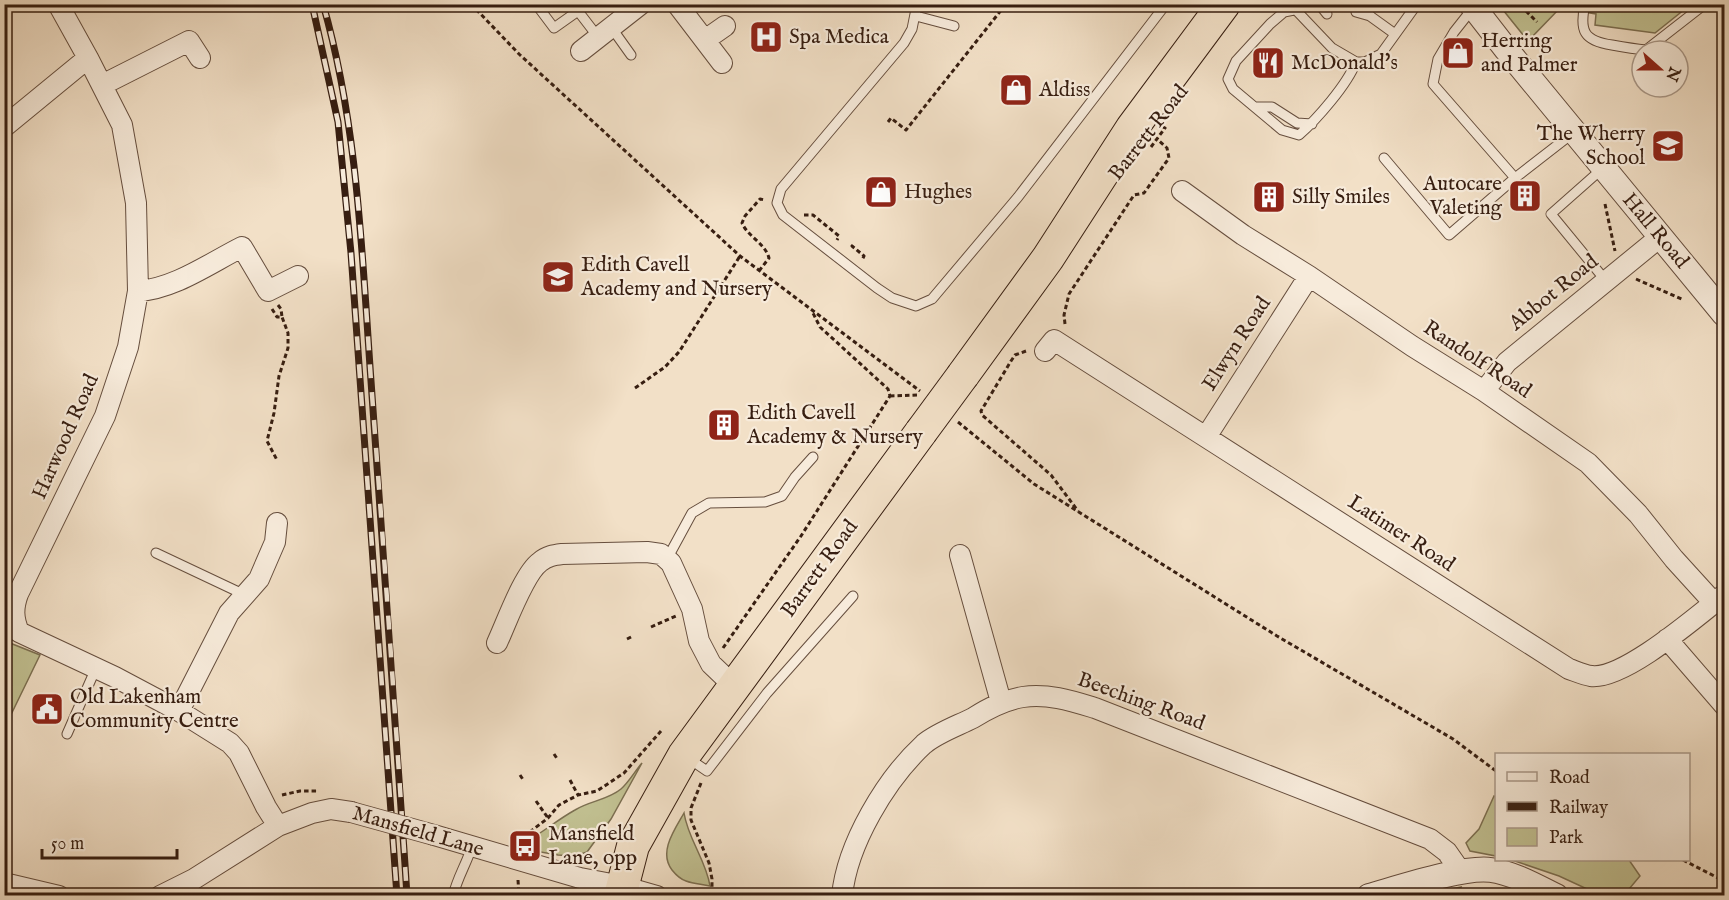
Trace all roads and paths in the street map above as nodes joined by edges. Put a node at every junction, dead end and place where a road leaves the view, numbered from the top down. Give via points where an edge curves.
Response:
1 (58, 4) edge
2 (536, 4) edge
3 (641, 4) edge
4 (677, 4) edge
5 (916, 4) edge
6 (1006, 4) edge
7 (1166, 4) edge
8 (1224, 4) edge
9 (1245, 4) edge
10 (1318, 4) edge
11 (1365, 4) edge
12 (1526, 4) edge
13 (1585, 4) edge
14 (1705, 4) edge
15 (1471, 6) edge
16 (1293, 7) edge
17 (1410, 7) edge
18 (1326, 8) edge
19 (1356, 12) dead end
20 (916, 16) junction
21 (1370, 16) junction
22 (1537, 22) dead end
23 (725, 26) dead end
24 (954, 26) dead end
25 (604, 32) junction
26 (1395, 34) junction
27 (705, 40) junction
28 (975, 44) junction
29 (979, 47) dead end
30 (581, 51) dead end
31 (631, 55) dead end
32 (88, 58) junction
33 (200, 58) dead end
34 (1356, 62) junction
35 (722, 63) dead end
36 (102, 86) junction
37 (888, 122) dead end
38 (899, 124) junction
39 (4, 127) edge
40 (1165, 128) dead end
41 (897, 129) dead end
42 (1575, 132) junction
43 (1384, 158) dead end
44 (1604, 168) junction
45 (1515, 178) junction
46 (1182, 191) dead end
47 (777, 203) junction
48 (813, 214) dead end
49 (839, 236) dead end
50 (1660, 237) junction
51 (853, 245) dead end
52 (740, 256) dead end
53 (864, 256) dead end
54 (1048, 258) junction
55 (759, 271) dead end
56 (298, 276) dead end
57 (1309, 276) junction
58 (1606, 281) junction
59 (138, 291) junction
60 (281, 309) dead end
61 (812, 310) dead end
62 (1725, 314) edge
63 (277, 317) dead end
64 (282, 317) junction
65 (1055, 339) junction
66 (634, 388) dead end
67 (1484, 391) junction
68 (921, 392) dead end
69 (890, 396) junction
70 (1206, 437) junction
71 (813, 458) dead end
72 (277, 460) dead end
73 (1080, 514) dead end
74 (276, 523) dead end
75 (156, 553) dead end
76 (960, 555) dead end
77 (667, 559) junction
78 (245, 595) junction
79 (853, 596) dead end
80 (1720, 599) edge
81 (692, 609) junction
82 (651, 627) dead end
83 (633, 636) dead end
84 (627, 639) dead end
85 (1667, 639) junction
86 (496, 643) dead end
87 (717, 657) dead end
88 (96, 669) junction
89 (734, 686) junction
90 (1001, 702) junction
91 (1725, 705) edge
92 (179, 711) junction
93 (661, 731) dead end
94 (67, 734) dead end
95 (554, 754) dead end
96 (558, 760) dead end
97 (695, 763) junction
98 (520, 775) dead end
99 (570, 780) dead end
100 (524, 781) dead end
101 (321, 791) dead end
102 (578, 795) junction
103 (262, 799) junction
104 (536, 801) dead end
105 (548, 818) junction
106 (278, 826) junction
107 (522, 838) dead end
108 (472, 846) junction
109 (1685, 861) edge
110 (1461, 872) junction
111 (1725, 881) edge
112 (4, 883) edge
113 (621, 891) edge
114 (59, 896) edge
115 (160, 896) edge
116 (453, 896) edge
117 (657, 896) edge
118 (711, 896) edge
119 (842, 896) edge
120 (1369, 896) edge
121 (1556, 896) edge

1 - 32 street, Harwood Road
2 - 25 lane via 554,28 578,11
3 - 25 street
4 - 27 street
5 - 20 lane
6 - 28 path
7 - 47 lane via 1018,197 932,299 916,306 892,298 783,215
8 - 54 highway, Barrett Road via 1132,128
9 - 54 highway, Barrett Road via 1152,132
10 - 18 lane
11 - 21 lane
12 - 22 path via 1526,10
13 - 14 lane via 1582,21 1592,40 1646,50
15 - 42 street, Hall Road
15 - 45 lane via 1438,59 1433,84
16 - 34 lane via 1332,48
16 - 34 lane via 1270,24 1236,61 1228,79 1233,89 1282,130 1299,135 1312,124
17 - 26 lane
19 - 21 lane
20 - 24 lane
20 - 47 lane via 904,43 782,189
21 - 26 lane
23 - 27 street
25 - 30 street
25 - 31 lane
26 - 34 lane via 1381,54
27 - 35 street
28 - 29 path
28 - 38 path via 906,130
32 - 36 street, Harwood Road
32 - 39 street
33 - 36 street via 189,41
36 - 59 street, Harwood Road via 122,125 136,203
37 - 38 path via 891,118
38 - 41 path
40 - 65 path via 1157,139 1167,148 1168,158 1144,193 1134,195 1069,294
42 - 44 street, Hall Road
42 - 45 lane
43 - 45 lane via 1449,235
44 - 50 street, Hall Road
44 - 58 lane via 1551,214
46 - 57 street, Randolf Road
47 - 55 path via 760,199 742,223 746,232 767,250 769,258
48 - 49 path
50 - 58 street, Abbot Road
50 - 62 street, Hall Road
51 - 53 path
52 - 66 path via 679,352
54 - 89 highway, Barrett Road, bridge
56 - 59 street via 268,291 242,247 176,281
57 - 67 street, Randolf Road
57 - 70 street, Elwyn Road
58 - 67 street, Abbot Road via 1507,362
59 - 88 street, Harwood Road via 128,347 105,416 13,607 19,632
60 - 64 path
61 - 69 path via 820,327 888,389
63 - 64 path
64 - 72 path via 288,348 267,441
65 - 70 street, Latimer Road
65 - 73 path via 1015,355 981,411 1052,475
67 - 80 street, Randolf Road via 1588,463 1638,514 1674,559
68 - 69 path via 918,396
69 - 87 path via 801,536
70 - 85 street, Latimer Road via 1569,669 1591,676 1607,674 1628,666
71 - 77 lane via 782,496 765,502 709,503 692,513
74 - 78 street via 268,562
75 - 78 lane
76 - 90 street
77 - 81 street
77 - 86 street via 647,552 549,556 537,563 527,579
78 - 92 street via 229,613
79 - 97 lane via 767,693
80 - 85 street, Latimer Road
81 - 82 path
81 - 89 street via 699,641 711,664
83 - 84 path
85 - 91 street
88 - 92 street, Harwood Road
88 - 94 lane
89 - 97 highway, Barrett Road
90 - 110 street, Beeching Road via 1025,696 1062,698 1095,708 1430,838 1448,852
90 - 119 street, Beeching Road via 926,743 904,766 860,834 844,878
92 - 103 street, Harwood Road via 230,743
93 - 102 path via 624,773 597,791
95 - 96 path
97 - 113 highway, Barrett Road via 633,846
97 - 118 path via 691,820 709,863
98 - 100 path
99 - 102 path
101 - 103 path
102 - 105 path via 559,805
103 - 106 street, Harwood Road
104 - 105 path
105 - 107 path
106 - 108 street, Mansfield Lane, bridge via 331,809
106 - 115 street, Mansfield Lane
108 - 113 street, Mansfield Lane
108 - 116 lane
109 - 111 path
110 - 120 street
110 - 121 street via 1497,871
112 - 114 street
113 - 117 street, Mansfield Lane

